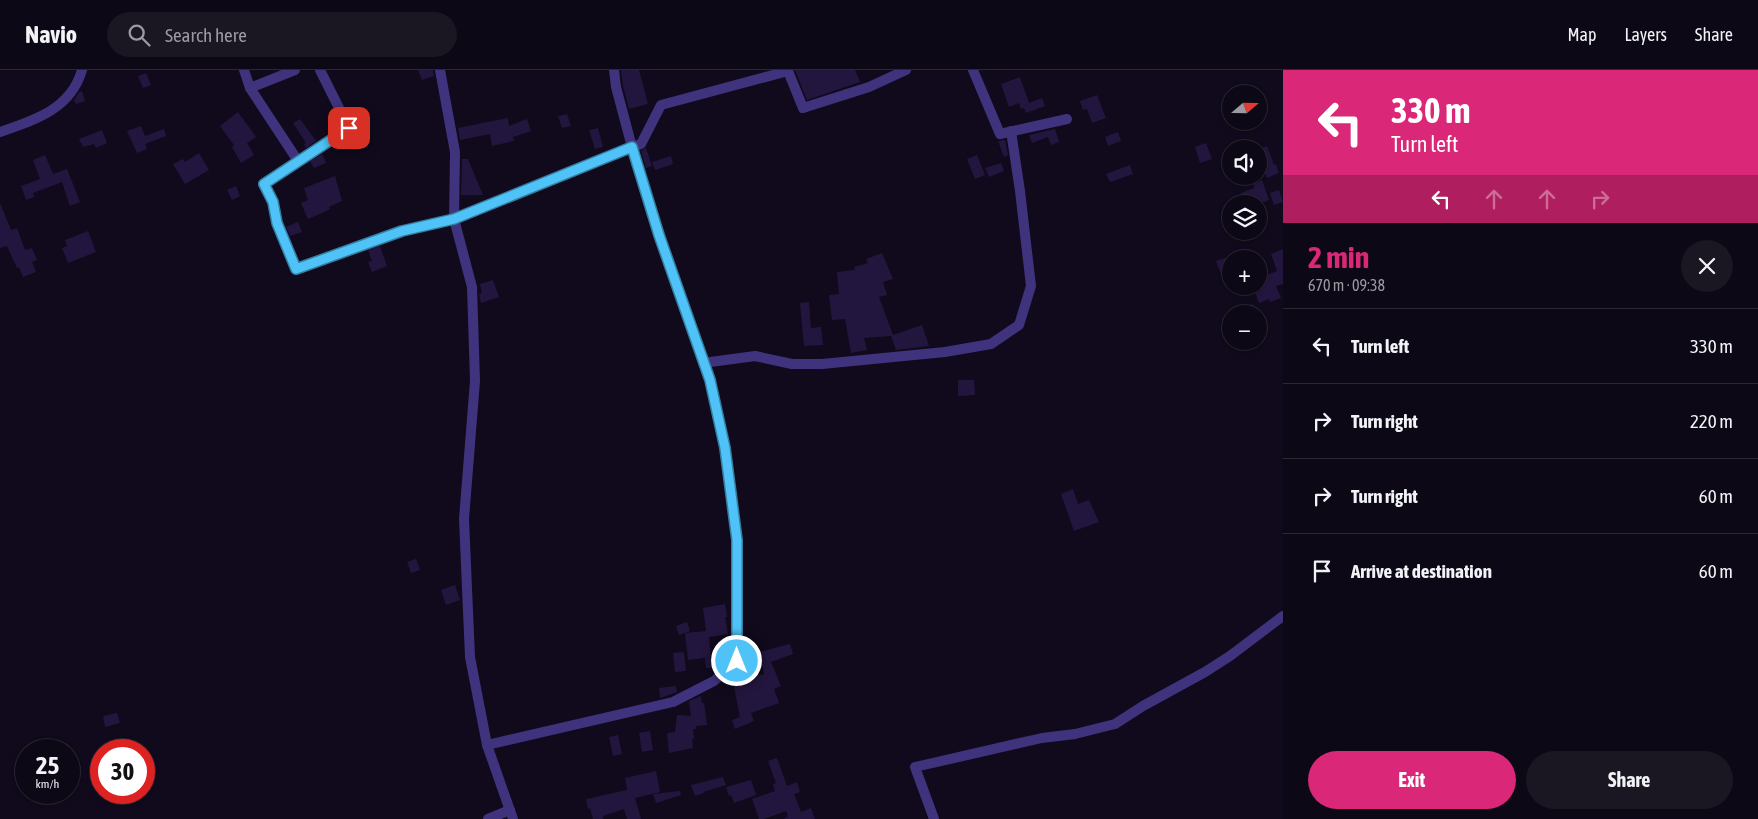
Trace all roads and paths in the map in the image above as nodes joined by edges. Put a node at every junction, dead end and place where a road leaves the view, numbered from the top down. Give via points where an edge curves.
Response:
1 (82, 70) edge
2 (244, 70) edge
3 (295, 70) edge
4 (320, 70) edge
5 (440, 70) edge
6 (614, 70) edge
7 (906, 70) edge
8 (973, 70) edge
9 (284, 72) edge
10 (250, 88) junction
11 (1067, 119) dead end
12 (1011, 131) junction
13 (0, 132) edge
14 (632, 147) junction
15 (298, 161) junction
16 (454, 219) junction
17 (703, 363) junction
18 (1283, 616) edge
19 (487, 745) junction
20 (511, 815) edge
21 (488, 819) edge
22 (934, 819) edge

1 - 13 street via 79,82 61,105
2 - 10 street
3 - 9 street
4 - 15 street via 349,128
5 - 16 street via 456,152
6 - 14 street
7 - 14 street via 869,87 803,108 788,71 661,105 642,144
8 - 12 street via 1000,134
9 - 10 street
10 - 15 street
11 - 12 street
12 - 17 street via 1031,286 1019,325 991,344 945,352 822,364 792,364 755,356
14 - 16 street
14 - 17 street
15 - 16 street via 264,184 296,269 402,231
16 - 19 street via 472,287 475,381 464,519 470,657
17 - 19 street via 710,380 725,448 737,540 737,661 714,681 673,702
18 - 22 street via 1205,672 1115,724 915,767
19 - 20 street
20 - 21 street

